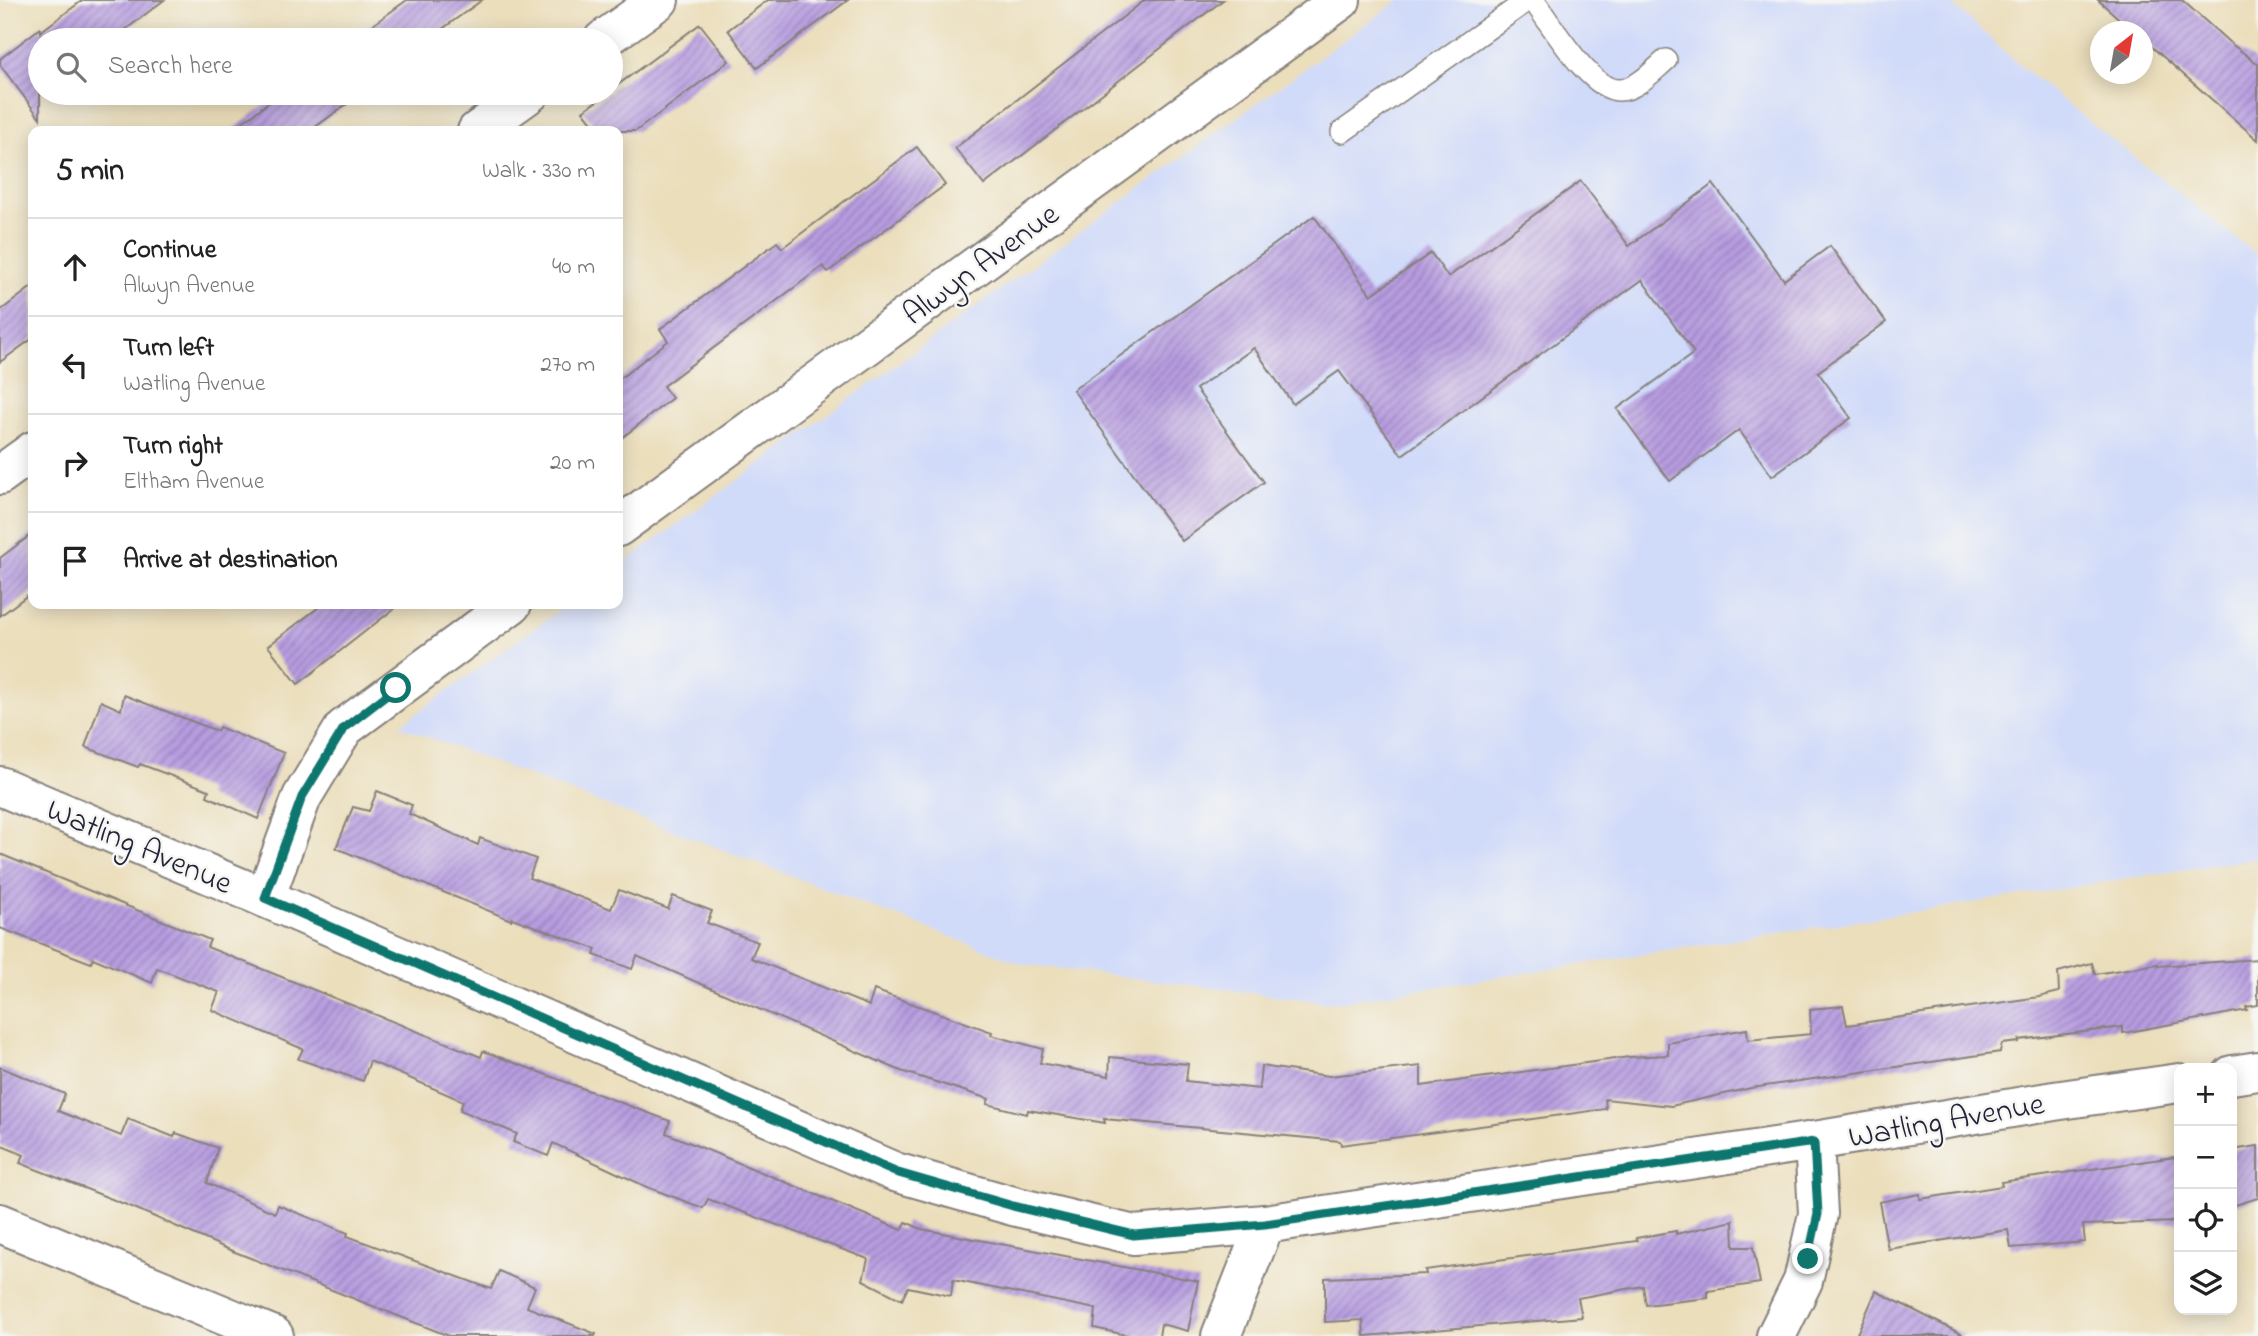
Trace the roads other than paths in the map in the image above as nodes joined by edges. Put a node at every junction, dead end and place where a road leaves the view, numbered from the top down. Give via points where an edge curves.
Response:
1 (659, 0) edge
2 (1341, 0) edge
3 (1531, 0) edge
4 (620, 28) edge
5 (1666, 61) dead end
6 (513, 105) edge
7 (484, 126) edge
8 (1342, 132) dead end
9 (28, 455) edge
10 (0, 475) edge
11 (623, 523) edge
12 (505, 609) edge
13 (0, 786) edge
14 (265, 898) junction
15 (2258, 1072) edge
16 (2237, 1074) edge
17 (2174, 1084) edge
18 (1814, 1142) junction
19 (1265, 1224) junction
20 (1, 1227) edge
21 (274, 1336) edge
22 (1221, 1336) edge
23 (1776, 1336) edge

1 - 4 street
2 - 11 street, Alwyn Avenue
3 - 5 lane via 1603,85 1619,90 1630,87
3 - 8 lane
6 - 7 street
9 - 10 street
12 - 14 street via 344,728 302,797
13 - 14 street, Watling Avenue
14 - 19 street, Watling Avenue via 895,1172 1134,1235
15 - 16 street
17 - 18 street, Watling Avenue
18 - 19 street, Watling Avenue
18 - 23 street via 1818,1214 1803,1281
19 - 22 street
20 - 21 street

